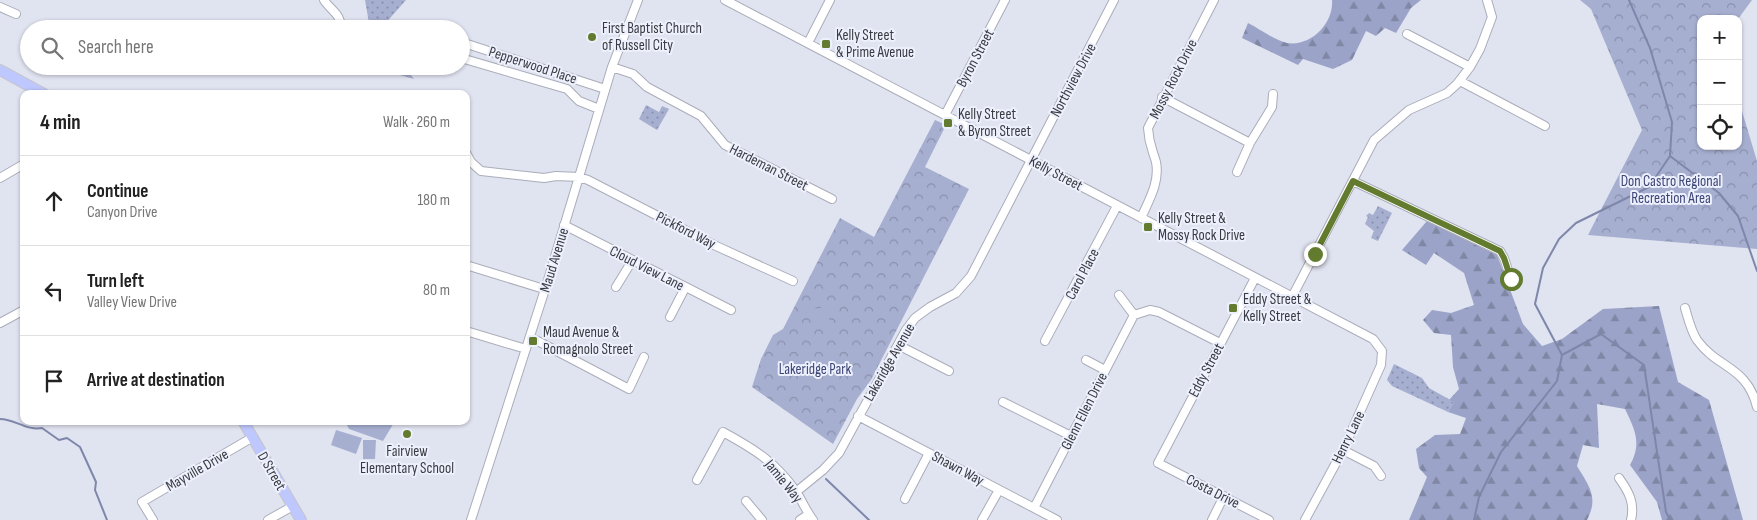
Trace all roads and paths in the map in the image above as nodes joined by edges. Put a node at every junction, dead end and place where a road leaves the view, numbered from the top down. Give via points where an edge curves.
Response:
1 (324, 0) edge
2 (638, 0) edge
3 (725, 0) edge
4 (830, 0) edge
5 (1005, 0) edge
6 (1114, 0) edge
7 (1214, 0) edge
8 (1488, 0) edge
9 (0, 7) edge
10 (16, 14) dead end
11 (340, 20) edge
12 (1407, 34) dead end
13 (808, 43) junction
14 (470, 45) edge
15 (470, 61) edge
16 (612, 67) junction
17 (1470, 67) junction
18 (0, 70) edge
19 (1460, 80) junction
20 (605, 89) junction
21 (37, 90) edge
22 (1273, 94) dead end
23 (1162, 98) junction
24 (599, 109) junction
25 (945, 115) junction
26 (1545, 126) dead end
27 (1250, 143) junction
28 (470, 160) edge
29 (1032, 160) junction
30 (20, 166) edge
31 (1237, 172) dead end
32 (579, 177) junction
33 (0, 178) edge
34 (1353, 181) junction
35 (832, 199) dead end
36 (1117, 206) junction
37 (1141, 218) junction
38 (564, 225) junction
39 (632, 261) junction
40 (470, 266) edge
41 (1255, 278) junction
42 (1511, 279) dead end
43 (793, 281) dead end
44 (616, 288) dead end
45 (685, 288) junction
46 (544, 289) junction
47 (1118, 295) dead end
48 (1292, 297) junction
49 (1685, 308) dead end
50 (731, 310) dead end
51 (20, 312) edge
52 (1134, 315) junction
53 (670, 318) dead end
54 (0, 323) edge
55 (470, 332) edge
56 (530, 337) junction
57 (1045, 341) dead end
58 (1220, 343) junction
59 (898, 345) junction
60 (526, 348) junction
61 (1382, 351) joint
62 (644, 357) dead end
63 (1086, 360) dead end
64 (949, 370) dead end
65 (1105, 370) junction
66 (1003, 402) dead end
67 (1757, 407) edge
68 (858, 416) junction
69 (246, 425) edge
70 (1071, 436) junction
71 (253, 437) junction
72 (1343, 450) junction
73 (929, 452) junction
74 (1158, 463) joint
75 (1381, 476) dead end
76 (1619, 478) dead end
77 (697, 480) dead end
78 (999, 490) junction
79 (796, 492) junction
80 (1224, 496) junction
81 (905, 499) dead end
82 (746, 501) dead end
83 (292, 506) junction
84 (1034, 508) junction
85 (811, 517) edge
86 (153, 520) edge
87 (268, 520) edge
88 (301, 520) edge
89 (471, 520) edge
90 (762, 520) edge
91 (800, 520) edge
92 (982, 520) edge
93 (1057, 520) edge
94 (1212, 520) edge
95 (1269, 520) edge
96 (1305, 520) edge
97 (1631, 520) edge

1 - 11 street
2 - 16 street, Maud Avenue
3 - 13 street, Kelly Street
4 - 13 street
5 - 25 street, Byron Street
6 - 29 street, Northview Drive
7 - 23 street, Mossy Rock Drive
8 - 17 street via 1492,17
9 - 10 street
12 - 17 street
13 - 25 street, Kelly Street
14 - 20 street, Pepperwood Place
15 - 24 street via 567,89 579,101
16 - 20 street, Maud Avenue
16 - 35 street, Hardeman Street via 633,74 647,87 702,116 725,144
17 - 19 street
18 - 21 main road
19 - 26 street
19 - 34 street via 1447,92 1409,110 1374,140
20 - 24 street, Maud Avenue
22 - 27 street via 1272,107
23 - 27 street
23 - 37 street, Mossy Rock Drive via 1148,128 1148,144 1156,162 1157,180
24 - 32 street, Maud Avenue
25 - 29 street, Kelly Street
27 - 31 street
28 - 32 street via 482,171 544,178
29 - 36 street, Kelly Street
29 - 59 street, Lakeridge Avenue via 971,276 956,293 915,318
30 - 33 street
32 - 38 street, Maud Avenue
32 - 43 street, Pickford Way
34 - 42 street via 1500,251
34 - 48 street
36 - 37 street, Kelly Street
36 - 57 street, Carol Place
37 - 41 street, Kelly Street
38 - 39 street, Cloud View Lane
38 - 46 street, Maud Avenue
39 - 44 street
39 - 45 street, Cloud View Lane
40 - 46 street
41 - 48 street, Kelly Street
41 - 58 street, Eddy Street
45 - 50 street, Cloud View Lane
45 - 53 street
46 - 56 street, Maud Avenue
47 - 52 street
48 - 61 street, Kelly Street via 1373,339
49 - 67 street via 1696,338 1709,354 1746,381
51 - 54 street
52 - 58 street via 1150,310 1159,312
52 - 65 street, Glenn Ellen Drive
55 - 60 street
56 - 60 street, Maud Avenue
56 - 62 street via 628,389
58 - 74 street, Eddy Street
59 - 64 street
59 - 68 street, Lakeridge Avenue
60 - 89 street, Maud Avenue
61 - 72 street, Henry Lane via 1382,366
63 - 65 street
65 - 70 street, Glenn Ellen Drive
66 - 70 street
68 - 73 street, Shawn Way
68 - 79 street, Lakeridge Avenue via 839,453 824,470
69 - 71 main road, D Street
70 - 84 street, Glenn Ellen Drive
71 - 83 main road, D Street
71 - 86 street, Mayville Drive via 142,502
72 - 75 street via 1374,466
72 - 96 street, Henry Lane
73 - 78 street, Shawn Way
73 - 81 street
74 - 80 street, Costa Drive
76 - 97 street via 1629,492 1634,509
77 - 79 street, Jamie Way via 723,432 761,454
78 - 84 street, Shawn Way
78 - 92 street
79 - 85 street, Jamie Way
80 - 94 street
80 - 95 street, Costa Drive
82 - 90 street
83 - 87 street
83 - 88 main road, D Street
84 - 93 street, Shawn Way
85 - 91 street

